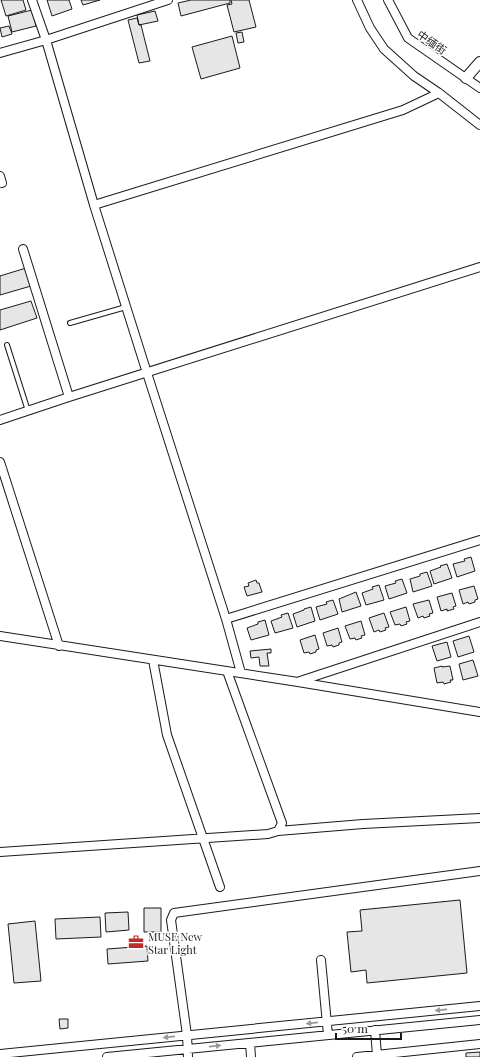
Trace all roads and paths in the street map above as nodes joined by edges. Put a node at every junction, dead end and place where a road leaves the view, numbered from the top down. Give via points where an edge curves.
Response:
1 (32, 0) edge
2 (168, 0) edge
3 (357, 0) edge
4 (388, 0) edge
5 (46, 40) junction
6 (0, 52) edge
7 (480, 62) edge
8 (466, 78) junction
9 (480, 88) edge
10 (440, 93) junction
11 (480, 125) edge
12 (94, 205) junction
13 (23, 249) dead end
14 (480, 267) edge
15 (126, 306) junction
16 (70, 323) dead end
17 (7, 345) dead end
18 (147, 373) junction
19 (69, 397) junction
20 (28, 411) junction
21 (0, 420) edge
22 (0, 462) edge
23 (480, 540) edge
24 (226, 619) junction
25 (480, 622) edge
26 (0, 636) edge
27 (59, 646) junction
28 (153, 660) junction
29 (227, 671) junction
30 (241, 673) junction
31 (298, 682) junction
32 (480, 712) edge
33 (480, 818) edge
34 (278, 831) junction
35 (202, 838) junction
36 (0, 852) edge
37 (480, 871) edge
38 (220, 887) dead end
39 (321, 960) dead end
40 (480, 1006) edge
41 (480, 1020) edge
42 (326, 1021) junction
43 (375, 1030) junction
44 (187, 1035) junction
45 (328, 1035) junction
46 (250, 1043) junction
47 (480, 1044) edge
48 (187, 1053) edge
49 (424, 1053) edge
50 (0, 1054) edge
51 (377, 1055) junction
52 (107, 1057) edge
53 (251, 1057) edge
54 (357, 1057) edge

1 - 5 street
2 - 5 street
3 - 10 street via 370,28 384,49 414,76
4 - 8 street, 中缅街 via 408,38
5 - 6 street
5 - 12 street
7 - 8 street
8 - 9 street, 中缅街
10 - 11 street
10 - 12 street via 403,110
12 - 15 street
13 - 19 street
14 - 18 street
15 - 16 lane
15 - 18 street
17 - 20 lane
18 - 19 street
18 - 24 street
19 - 20 street
20 - 21 street
22 - 27 street
23 - 24 street
24 - 30 street
25 - 31 street
26 - 27 street
27 - 28 street
28 - 29 street
28 - 35 street via 167,735
29 - 30 street
29 - 34 street via 282,823
30 - 31 street
31 - 32 street
33 - 34 street
34 - 35 street via 268,834
35 - 36 street
35 - 38 street
37 - 44 street via 174,913 171,920
39 - 42 street
40 -> 42 street
41 - 43 street
42 -> 44 street
42 - 45 street
43 - 45 street
43 - 51 street
44 - 48 street
44 -> 50 street
45 - 46 street
48 -> 46 street
46 - 53 street
47 - 49 street
48 - 52 street
49 - 51 street
51 - 54 street

